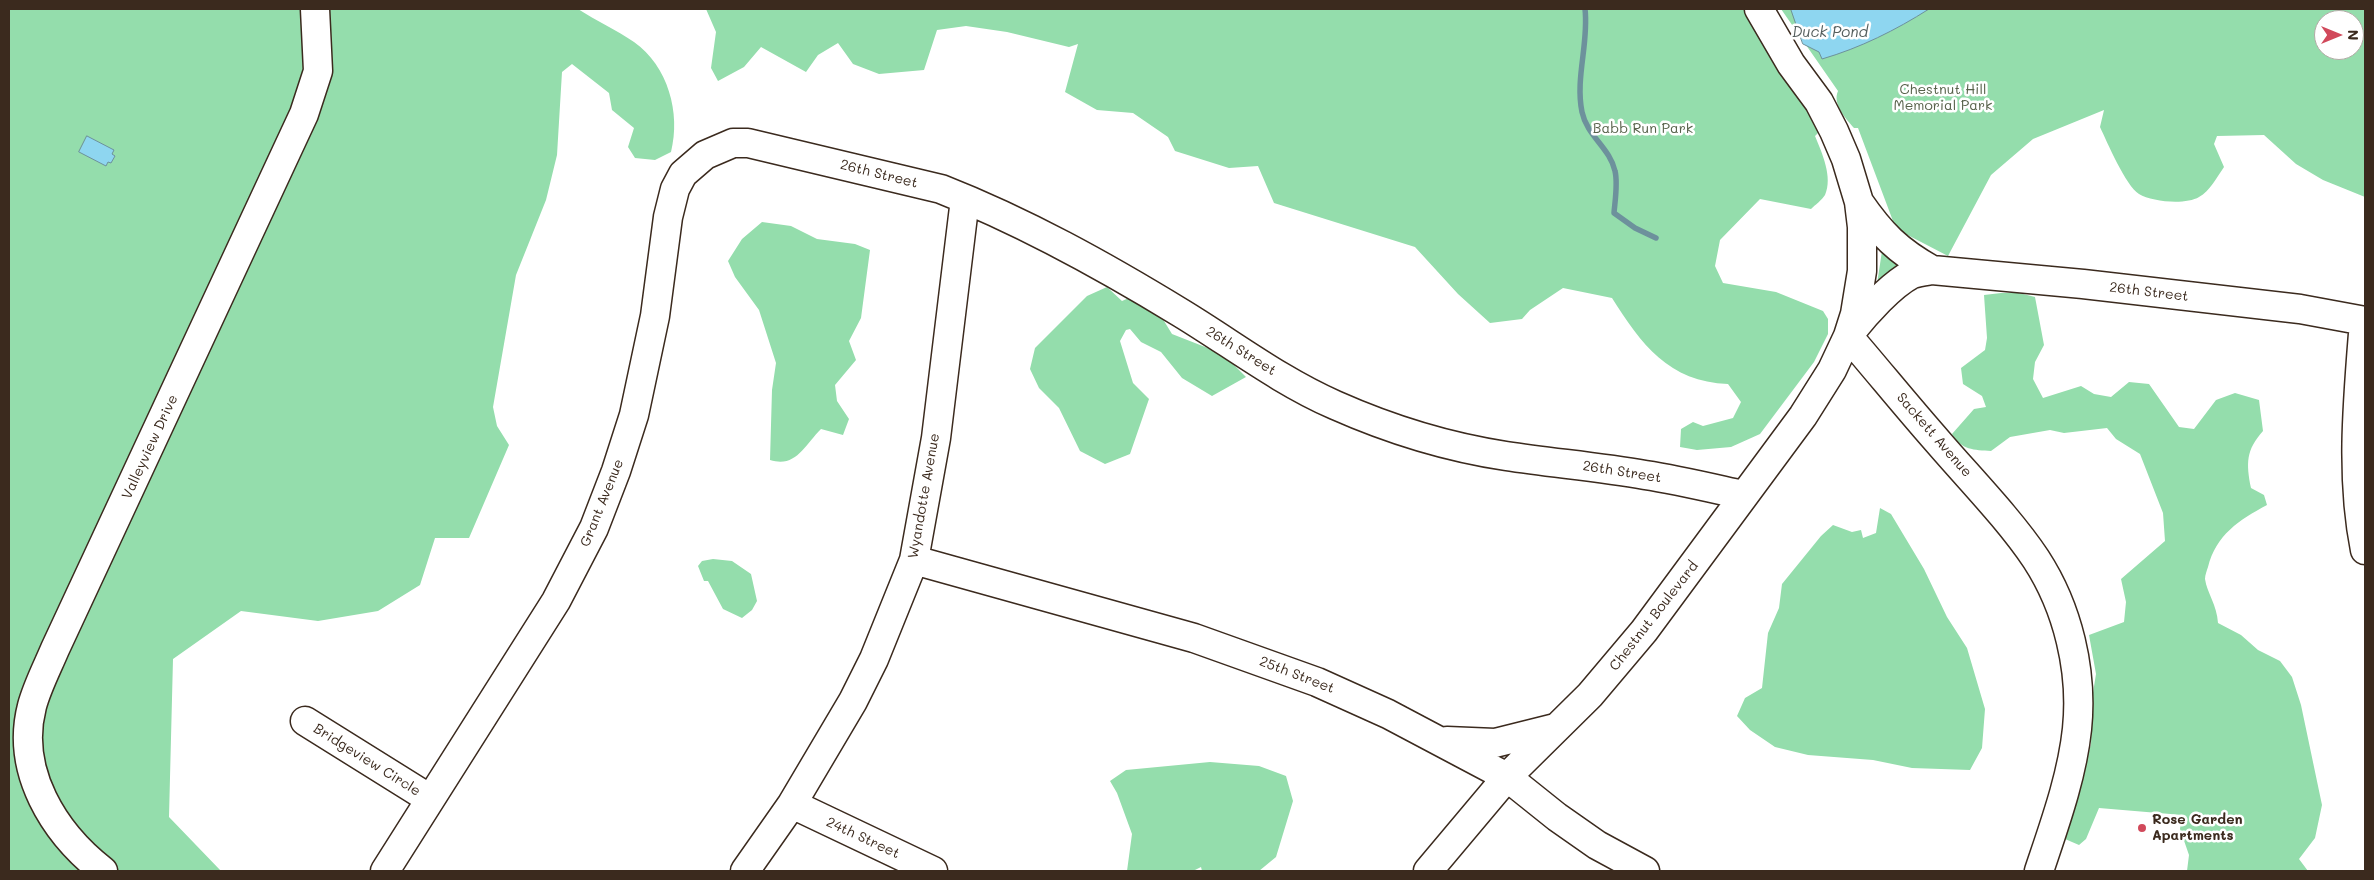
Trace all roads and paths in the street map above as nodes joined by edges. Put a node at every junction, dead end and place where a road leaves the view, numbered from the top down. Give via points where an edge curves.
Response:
1 (316, 9) edge
2 (1759, 9) edge
3 (760, 145) joint
4 (965, 199) junction
5 (1859, 202) junction
6 (1932, 270) junction
7 (2365, 321) edge
8 (1848, 336) junction
9 (1743, 495) junction
10 (2365, 550) edge
11 (914, 560) junction
12 (305, 721) dead end
13 (1556, 728) junction
14 (1437, 740) junction
15 (1507, 777) junction
16 (430, 799) junction
17 (792, 804) junction
18 (102, 871) edge
19 (385, 871) edge
20 (745, 871) edge
21 (933, 871) edge
22 (1428, 871) edge
23 (1645, 871) edge
24 (2039, 871) edge

1 - 18 street, Valleyview Drive via 318,71 304,114 55,649 32,706 29,748 38,791 64,834 86,860
2 - 5 street via 1791,64 1819,102 1846,159
3 - 4 street, 26th Street via 940,189
3 - 16 street, Grant Avenue via 733,143 705,154 683,174 675,189 668,217 655,316 634,415 594,528 556,601
4 - 9 street, 26th Street via 1068,247 1180,312 1292,384 1391,427 1434,441 1504,456 1646,475
4 - 11 street, Wyandotte Avenue via 936,438
5 - 6 street, 26th Street via 1889,241
5 - 8 street via 1862,271
6 - 7 street, 26th Street via 2280,306
6 - 8 street, 26th Street via 1913,274 1900,283 1864,315
7 - 10 street via 2358,392 2357,491
8 - 9 street, Chestnut Boulevard via 1832,370 1802,416
8 - 24 street, Sackett Avenue via 2036,558 2068,630 2076,672 2077,729 2069,771
9 - 13 street, Chestnut Boulevard via 1644,631 1590,695
11 - 14 street, 25th Street via 1238,652 1318,682
11 - 17 street, Wyandotte Avenue via 874,659 853,701
12 - 16 street, Bridgeview Circle
13 - 14 street via 1495,743
13 - 15 street, Chestnut Boulevard
14 - 15 street, 25th Street
15 - 22 street, Chestnut Boulevard
15 - 23 street, 25th Street via 1598,845
16 - 19 street, Grant Avenue
17 - 20 street, Wyandotte Avenue
17 - 21 street, 24th Street

